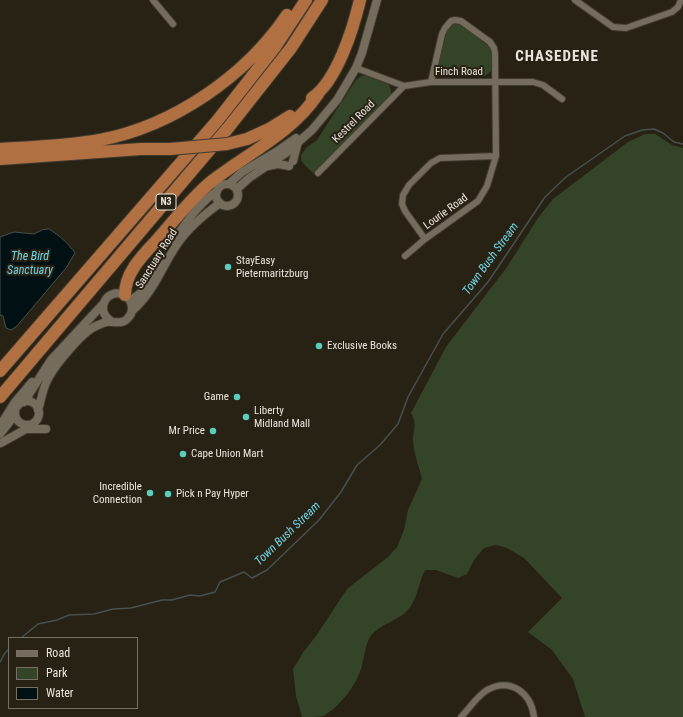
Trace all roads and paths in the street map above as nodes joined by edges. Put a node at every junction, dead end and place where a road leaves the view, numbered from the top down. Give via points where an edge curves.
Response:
1 (154, 0) edge
2 (297, 0) edge
3 (306, 0) edge
4 (322, 0) edge
5 (360, 0) edge
6 (377, 0) edge
7 (575, 0) edge
8 (681, 0) edge
9 (173, 24) dead end
10 (356, 68) junction
11 (431, 82) junction
12 (496, 82) junction
13 (404, 86) junction
14 (318, 94) junction
15 (562, 99) dead end
16 (327, 112) junction
17 (298, 142) junction
18 (0, 149) edge
19 (496, 156) junction
20 (0, 159) edge
21 (265, 166) junction
22 (318, 173) dead end
23 (229, 184) junction
24 (237, 189) junction
25 (217, 191) junction
26 (220, 203) junction
27 (425, 239) junction
28 (405, 256) dead end
29 (128, 298) junction
30 (104, 303) junction
31 (132, 311) junction
32 (111, 322) junction
33 (47, 366) junction
34 (0, 371) edge
35 (0, 397) edge
36 (24, 402) junction
37 (38, 410) junction
38 (15, 415) junction
39 (26, 425) junction
40 (0, 426) edge
41 (46, 429) dead end
42 (0, 434) edge
43 (1, 443) edge
44 (461, 717) edge
45 (534, 717) edge

1 - 9 street
2 - 18 highway via 280,26 238,70 202,98 170,116 139,129 101,140
3 - 34 highway, N3 via 275,48 217,121
4 - 35 highway, N3 via 291,48 228,128
5 - 14 highway via 345,49
6 - 10 street via 365,46
7 - 8 street via 605,22 619,28 626,28 672,12
10 - 13 street, Finch Road
10 - 16 street
11 - 12 street, Finch Road
11 - 12 street, Lourie Road via 442,34 448,23 455,20 461,21 492,45 495,54
11 - 13 street, Finch Road
12 - 15 street, Finch Road via 538,83
12 - 19 street, Lourie Road
13 - 22 street, Kestrel Road
14 - 20 highway, bridge via 269,130 227,144
14 - 29 highway via 282,132 197,195 134,266 126,285
16 - 17 street
16 - 23 street via 297,137 242,172
17 - 21 street
17 - 21 street via 291,163
19 - 27 street, Lourie Road via 487,186 478,201
19 - 27 street via 440,158 431,162 409,185 403,195 402,204
21 - 24 street
23 - 24 street
23 - 25 street via 222,185
24 - 26 street via 238,198 234,203 227,206
25 - 26 street
25 - 29 street, Sanctuary Road via 186,223 144,289 139,295
26 - 31 street, Sanctuary Road via 184,235 145,299
27 - 28 street, Lourie Road
29 - 30 street via 119,293 113,294
29 - 31 street
30 - 32 street via 103,312
30 - 33 street
31 - 32 street via 126,320
32 - 37 street via 93,328 56,367 47,382
33 - 36 street
33 - 40 street via 15,402
36 - 37 street via 33,403
36 - 38 street via 18,405
37 - 39 street via 39,414 34,422
38 - 39 street
38 - 42 street
39 - 43 street
41 - 43 street via 26,429
44 - 45 street via 484,693 507,686 516,688 527,698 533,707

